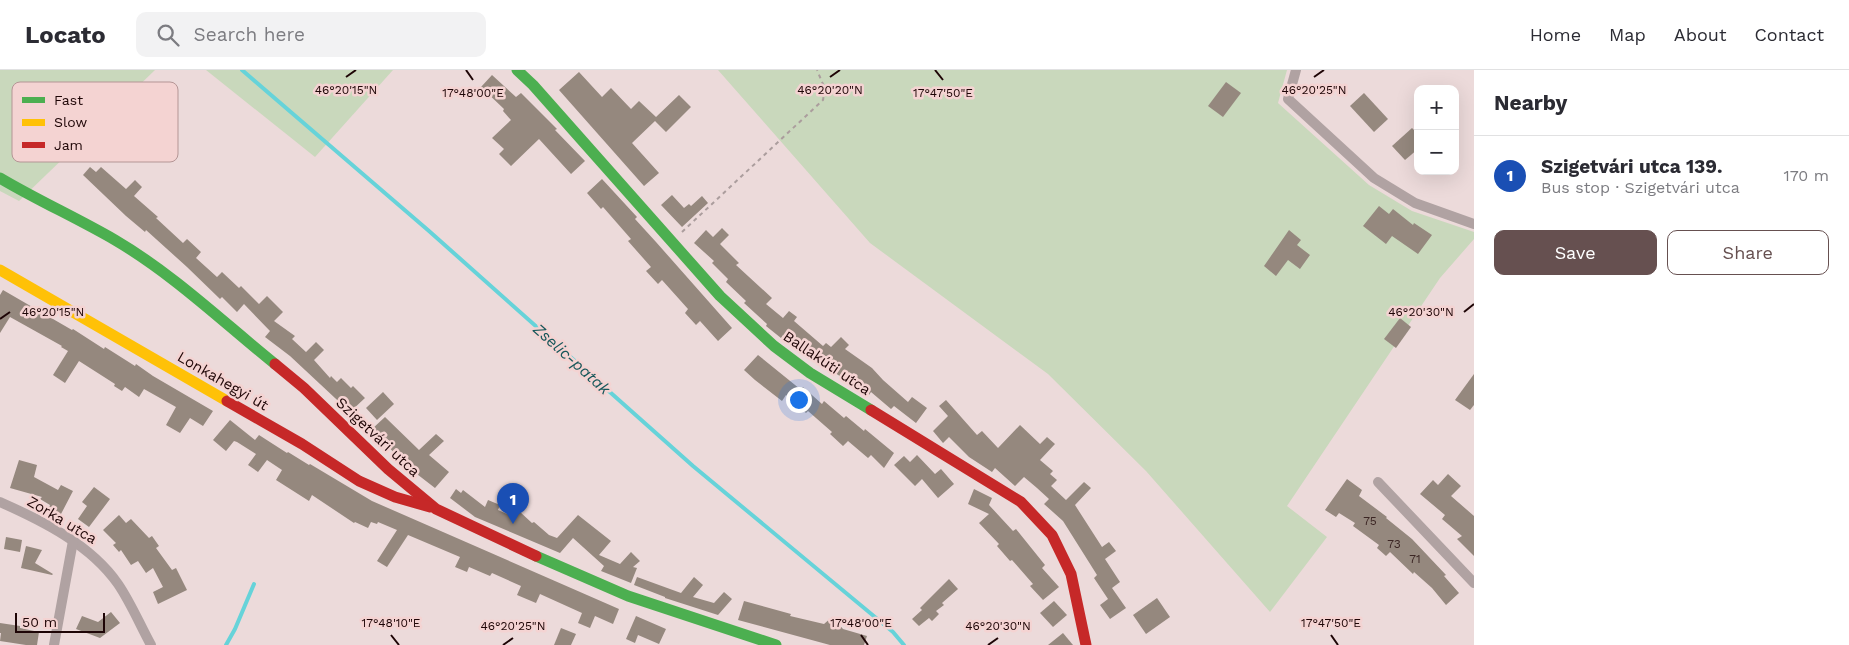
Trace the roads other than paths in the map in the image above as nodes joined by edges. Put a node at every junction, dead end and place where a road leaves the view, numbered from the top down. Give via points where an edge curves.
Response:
1 (517, 70) edge
2 (1296, 70) edge
3 (0, 178) edge
4 (1474, 224) edge
5 (0, 270) edge
6 (1378, 482) dead end
7 (0, 502) edge
8 (436, 509) junction
9 (73, 541) junction
10 (1474, 583) edge
11 (54, 645) edge
12 (151, 645) edge
13 (776, 645) edge
14 (1086, 645) edge

1 - 14 street, Ballakúti utca via 720,296 774,346 810,373 1021,502 1052,535 1071,574
2 - 4 street via 1288,99 1374,178 1415,203
3 - 8 street, Szigetvári utca via 115,240 171,279 304,388 388,469
5 - 8 street, Lonkahegyi út via 302,444 360,481 395,497
6 - 10 street
7 - 9 street, Zorka utca
8 - 13 street, Szigetvári utca via 628,596
9 - 11 street
9 - 12 street, Zorka utca via 103,564 120,586

